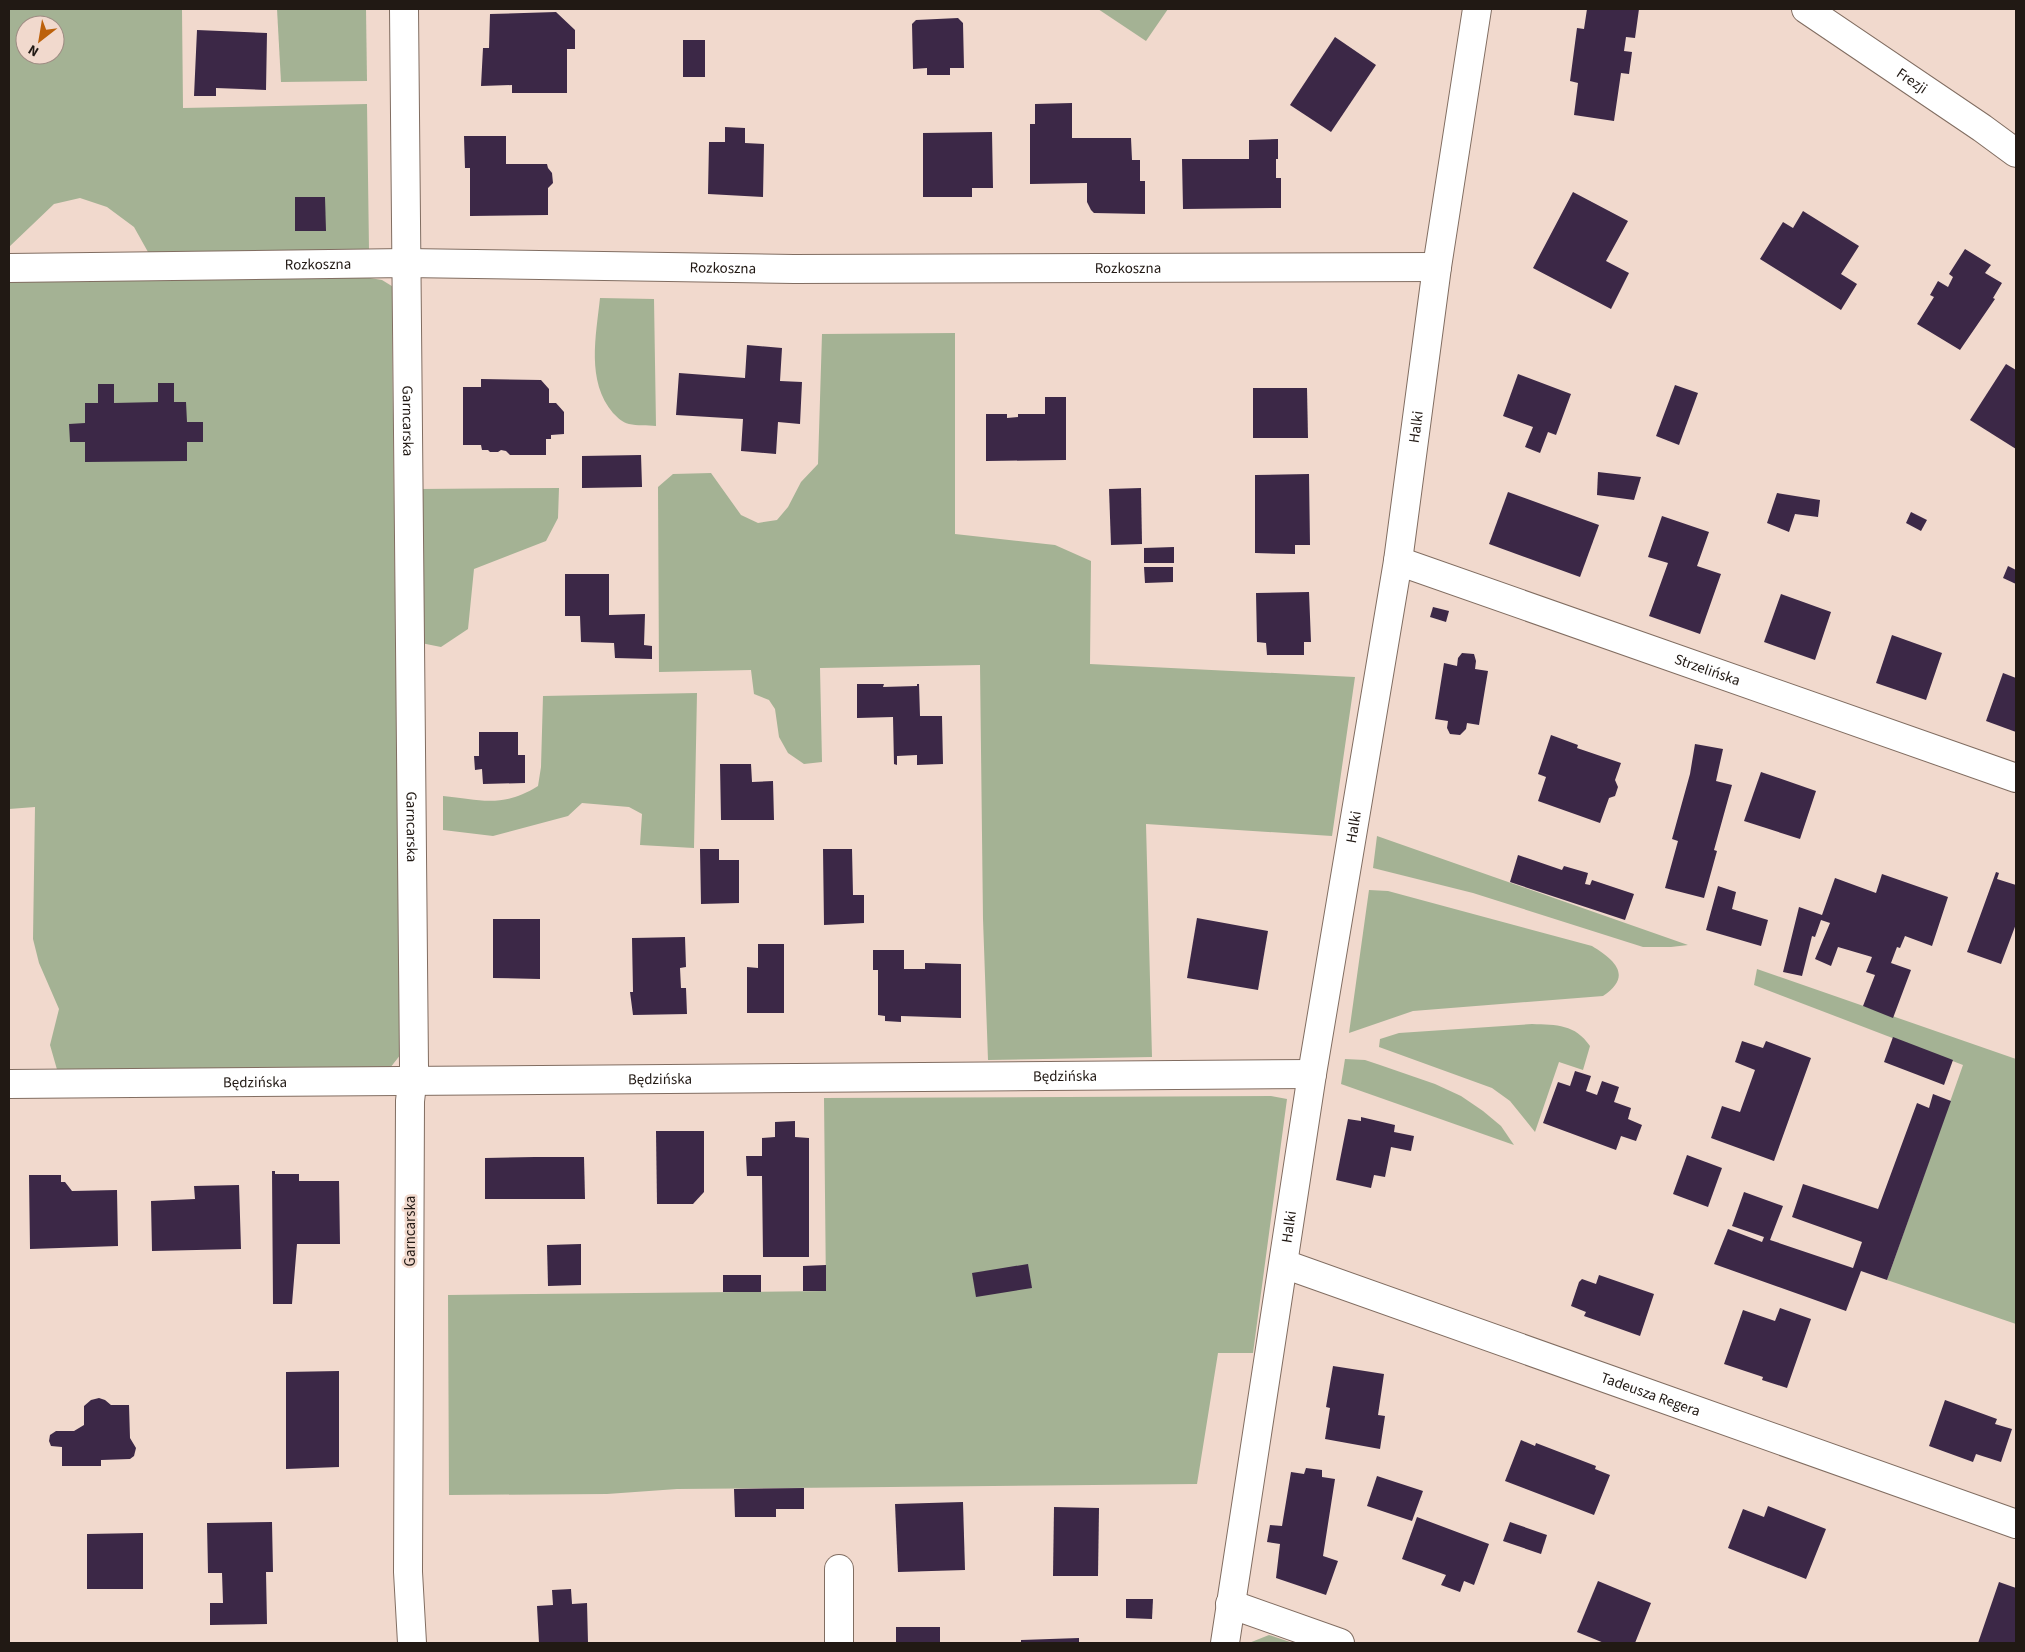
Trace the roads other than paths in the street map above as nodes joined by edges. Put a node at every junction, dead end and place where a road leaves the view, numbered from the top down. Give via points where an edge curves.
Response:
1 (404, 9) edge
2 (1477, 9) edge
3 (1806, 9) edge
4 (2016, 154) edge
5 (406, 263) junction
6 (1437, 267) junction
7 (9, 268) edge
8 (1398, 561) junction
9 (2016, 778) edge
10 (1312, 1074) junction
11 (413, 1080) junction
12 (9, 1084) edge
13 (1284, 1264) junction
14 (2016, 1524) edge
15 (839, 1569) dead end
16 (1230, 1604) junction
17 (412, 1643) edge
18 (839, 1643) edge
19 (1225, 1643) edge
20 (1340, 1643) edge

1 - 5 street, Garncarska
2 - 6 street, Halki
3 - 4 street, Frezji
5 - 6 street, Rozkoszna via 794,269
5 - 7 street, Rozkoszna
5 - 11 street, Garncarska
6 - 8 street, Halki
8 - 9 street, Strzelińska
8 - 10 street, Halki
10 - 11 street, Będzińska
10 - 13 street, Halki
11 - 12 street, Będzińska
11 - 17 street, Garncarska via 410,1102 408,1563
13 - 14 street, Tadeusza Regera
13 - 16 street, Halki
15 - 18 street
16 - 19 street, Halki
16 - 20 street

